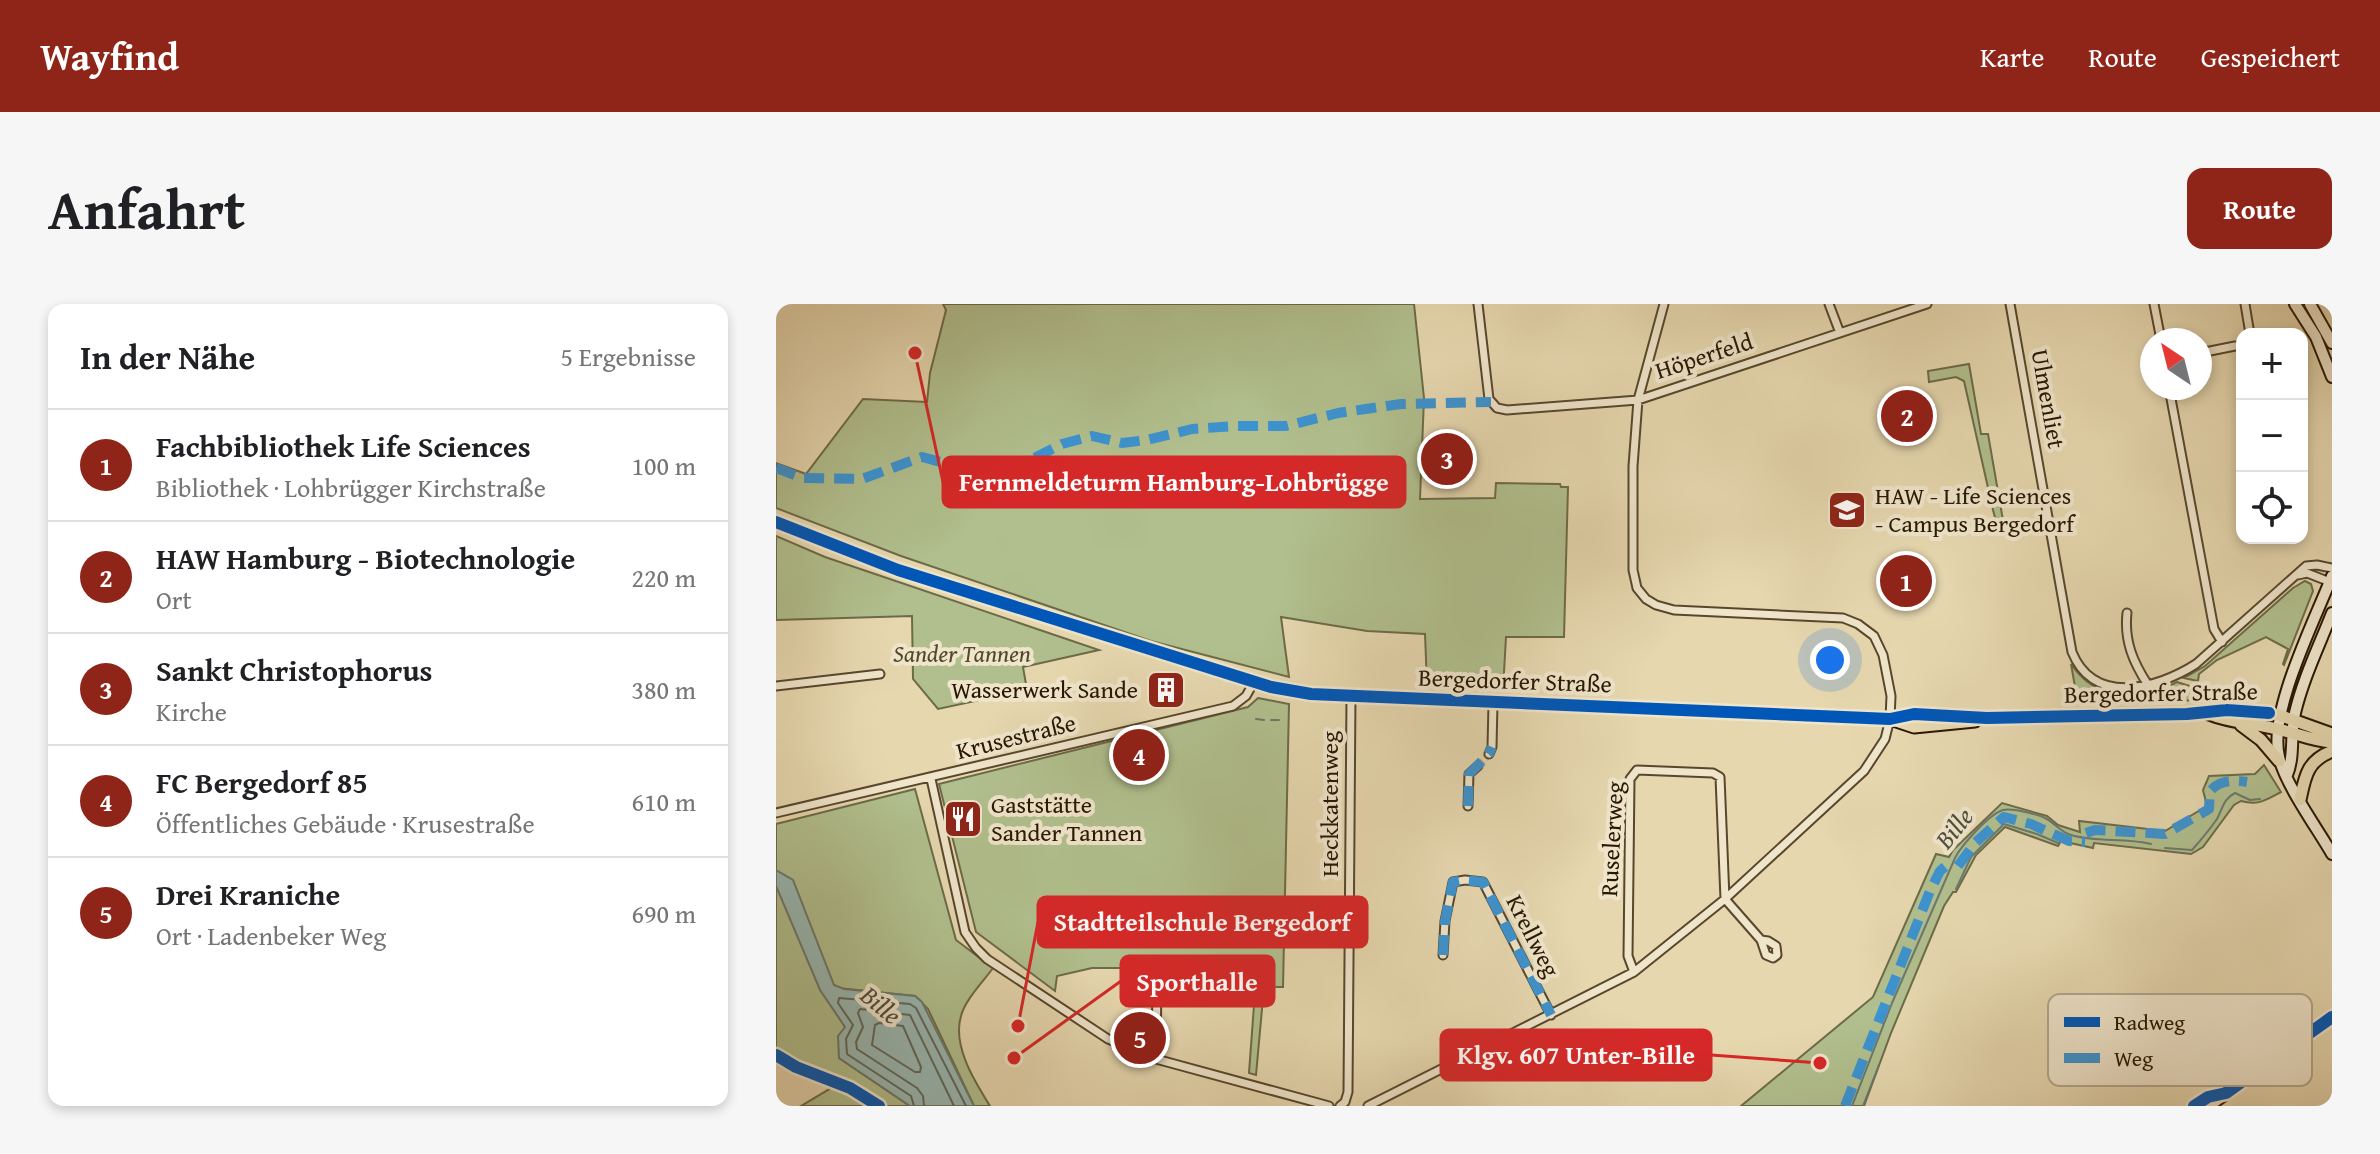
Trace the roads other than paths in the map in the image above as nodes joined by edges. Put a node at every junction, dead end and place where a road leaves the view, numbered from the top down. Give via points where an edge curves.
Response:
1 (1478, 304) edge
2 (1664, 304) edge
3 (1829, 304) edge
4 (1927, 304) edge
5 (2010, 304) edge
6 (2154, 304) edge
7 (2245, 304) edge
8 (2295, 304) edge
9 (2310, 304) edge
10 (1910, 307) edge
11 (2159, 328) edge
12 (2249, 328) edge
13 (1840, 333) junction
14 (2332, 343) edge
15 (2235, 346) dead end
16 (2212, 351) edge
17 (2329, 360) edge
18 (2332, 377) edge
19 (1638, 400) junction
20 (2171, 400) edge
21 (776, 522) edge
22 (2332, 568) edge
23 (2296, 576) junction
24 (2331, 579) edge
25 (2127, 613) dead end
26 (2332, 613) edge
27 (2222, 642) junction
28 (880, 674) dead end
29 (1254, 682) junction
30 (2148, 685) junction
31 (776, 686) edge
32 (1351, 696) junction
33 (1493, 703) junction
34 (2208, 713) junction
35 (2279, 715) junction
36 (2294, 718) junction
37 (1890, 719) junction
38 (2237, 722) junction
39 (2277, 729) junction
40 (2291, 734) junction
41 (2332, 734) edge
42 (2332, 742) edge
43 (2332, 751) edge
44 (1489, 754) tunnel mouth
45 (2279, 761) junction
46 (1478, 766) tunnel mouth
47 (2287, 775) junction
48 (931, 779) junction
49 (2300, 800) junction
50 (1468, 806) dead end
51 (776, 813) edge
52 (2332, 854) edge
53 (1725, 899) junction
54 (1761, 940) dead end
55 (1443, 955) dead end
56 (1162, 970) dead end
57 (1634, 972) junction
58 (1551, 1015) junction
59 (2332, 1017) edge
60 (2312, 1031) edge
61 (1156, 1059) junction
62 (2237, 1086) edge
63 (1342, 1105) edge
64 (1329, 1106) edge
65 (1368, 1106) edge
66 (2209, 1106) edge

1 - 19 street, Höperfeld via 1491,402 1497,408
2 - 19 street
3 - 13 street
4 - 10 street, Höperfeld
5 - 30 street, Ulmenliet via 2072,652 2084,673 2103,685
6 - 11 street
7 - 12 street
8 - 17 main road
9 - 14 main road
10 - 13 street, Höperfeld
13 - 19 street, Höperfeld
15 - 16 street
17 - 18 main road
19 - 37 street via 1633,466 1637,588 1656,605 1674,610 1843,618 1858,624 1874,636 1883,655
20 - 27 street via 2214,629
21 - 29 main road, Bergedorfer Straße via 898,570
22 - 23 street, Ulmenliet via 2310,564
23 - 24 street
23 - 27 street, Ulmenliet
24 - 35 main road
25 - 30 street via 2130,651
26 - 36 main road
27 - 30 street, Ulmenliet via 2191,667
28 - 31 street
29 - 32 main road, Bergedorfer Straße
29 - 48 street, Krusestraße via 1233,706
32 - 33 main road, Bergedorfer Straße
32 - 63 street, Heckkatenweg via 1348,1094
33 - 37 main road, Bergedorfer Straße
33 - 44 street
34 - 35 main road, Bergedorfer Straße
34 - 37 main road, Bergedorfer Straße via 1987,718 1914,714
34 - 38 main road, Bergedorfer Straße
35 - 36 main road, Bergedorfer Straße
35 - 39 main road
36 - 40 main road
36 - 41 main road, Bergedorfer Straße
37 - 53 street via 1884,742 1864,771
38 - 39 main road, Bergedorfer Straße
38 - 45 main road
39 - 40 main road, Bergedorfer Straße
39 - 45 main road
40 - 42 main road, Bergedorfer Straße
40 - 47 main road
43 - 49 main road via 2310,765
45 - 47 main road
46 - 50 street via 1469,774
47 - 49 main road
48 - 51 street, Krusestraße
48 - 61 street via 965,932 976,948 1108,1039
49 - 52 main road
53 - 54 street
53 - 57 street
53 - 57 street, Ruselerweg via 1720,777 1633,772 1628,956
55 - 58 street, Krellweg via 1453,882 1483,882
56 - 61 street via 1157,979
57 - 58 street
58 - 65 street
59 - 60 main road
61 - 64 street
62 - 66 main road

